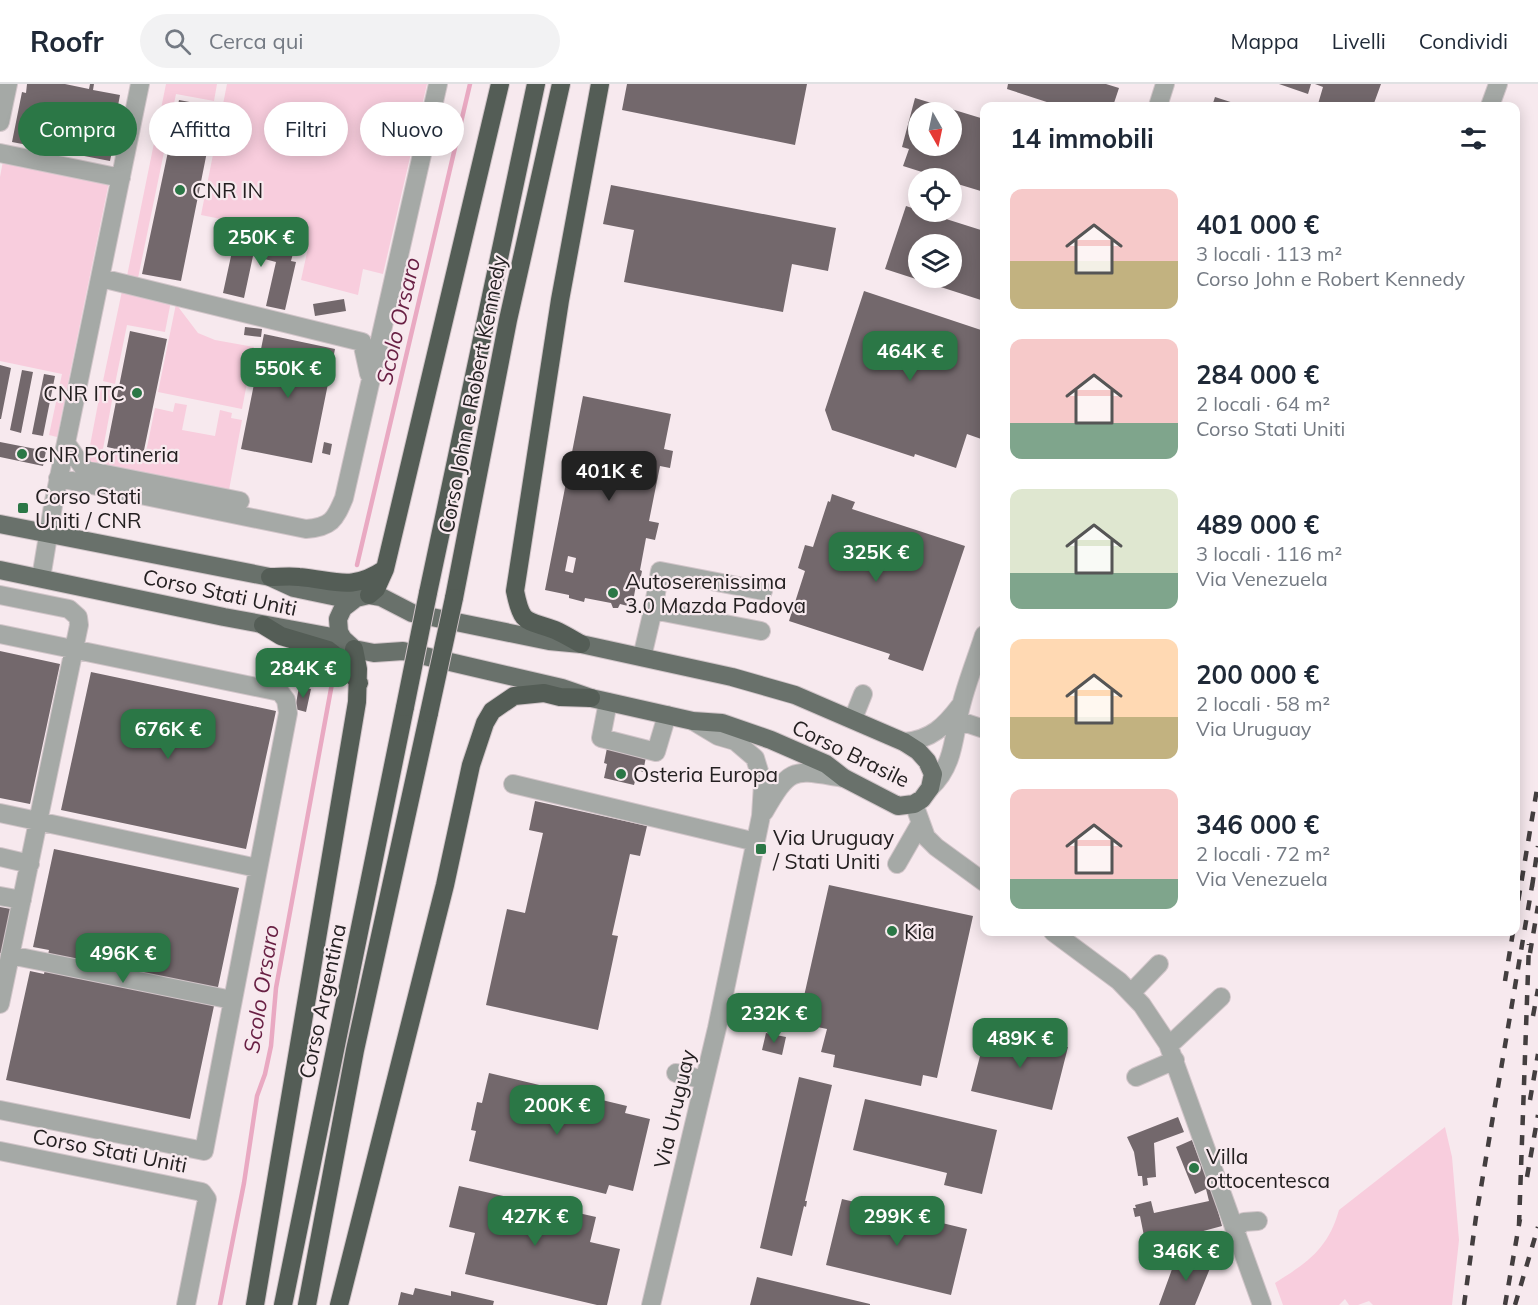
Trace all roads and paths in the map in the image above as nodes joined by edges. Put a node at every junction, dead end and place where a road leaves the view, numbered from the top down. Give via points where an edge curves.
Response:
1 (8, 84) edge
2 (140, 84) edge
3 (438, 84) edge
4 (500, 84) edge
5 (536, 84) edge
6 (561, 84) edge
7 (600, 84) edge
8 (1165, 84) edge
9 (1498, 84) edge
10 (1159, 102) edge
11 (1491, 102) edge
12 (0, 122) edge
13 (0, 153) edge
14 (121, 178) junction
15 (101, 278) junction
16 (371, 382) junction
17 (66, 443) junction
18 (58, 478) junction
19 (240, 501) dead end
20 (0, 524) edge
21 (49, 534) junction
22 (385, 569) junction
23 (0, 570) edge
24 (270, 577) junction
25 (41, 578) junction
26 (763, 591) dead end
27 (0, 595) edge
28 (362, 596) junction
29 (652, 610) junction
30 (412, 613) joint
31 (263, 625) junction
32 (761, 631) dead end
33 (0, 634) edge
34 (348, 644) junction
35 (581, 644) junction
36 (980, 647) edge
37 (75, 650) junction
38 (403, 651) joint
39 (642, 657) junction
40 (359, 683) junction
41 (863, 694) dead end
42 (600, 700) junction
43 (405, 707) joint
44 (429, 712) joint
45 (667, 715) junction
46 (957, 715) junction
47 (853, 719) junction
48 (693, 721) junction
49 (980, 727) edge
50 (904, 742) junction
51 (844, 778) junction
52 (513, 784) dead end
53 (930, 788) junction
54 (914, 804) junction
55 (0, 813) edge
56 (761, 816) junction
57 (39, 821) junction
58 (920, 824) junction
59 (756, 842) junction
60 (0, 857) edge
61 (30, 864) junction
62 (897, 864) dead end
63 (257, 868) junction
64 (980, 879) edge
65 (0, 896) edge
66 (22, 900) junction
67 (1059, 936) edge
68 (10, 955) junction
69 (1158, 964) dead end
70 (1131, 993) junction
71 (1221, 997) dead end
72 (232, 1000) junction
73 (0, 1004) edge
74 (1171, 1052) junction
75 (676, 1073) dead end
76 (1136, 1077) dead end
77 (704, 1080) junction
78 (0, 1110) edge
79 (0, 1151) edge
80 (1258, 1221) dead end
81 (1235, 1229) junction
82 (186, 1305) edge
83 (255, 1305) edge
84 (283, 1305) edge
85 (307, 1305) edge
86 (339, 1305) edge
87 (651, 1305) edge
88 (1263, 1305) edge

1 - 12 street
2 - 14 street
3 - 16 street
4 - 22 highway
5 - 43 highway, Corso John e Robert Kennedy, bridge
6 - 44 highway, Corso John e Robert Kennedy, bridge via 508,320
7 - 35 highway via 556,324 515,591 524,618
8 - 10 street
9 - 11 street
13 - 14 street
14 - 15 street
15 - 16 street via 362,342
15 - 17 street
16 - 18 street via 344,498 335,519 321,528 306,529
17 - 18 street
17 - 19 street via 85,470
18 - 21 street
20 - 21 main road, Corso Stati Uniti
21 - 24 main road, Corso Stati Uniti
21 - 25 street
22 - 24 highway via 360,581 338,584
22 - 28 highway via 376,589
23 - 25 main road, Corso Stati Uniti
24 - 28 main road, Corso Stati Uniti via 294,588 337,597
25 - 31 main road, Corso Stati Uniti
26 - 29 street via 660,571
27 - 37 street via 69,609 80,625
28 - 30 main road, Corso Stati Uniti via 391,601
28 - 34 main road via 343,608 338,619 339,632
29 - 32 street
29 - 39 street
30 - 35 main road, Corso Brasile
31 - 34 main road, Corso Stati Uniti
31 - 40 highway via 281,636 328,650
33 - 37 street
34 - 38 main road, Corso Stati Uniti via 374,653
34 - 40 highway
35 - 39 main road, Corso Brasile
36 - 46 street
37 - 57 street
37 - 63 street via 280,692 288,714
38 - 42 main road, Corso Brasile
39 - 47 main road, Corso Brasile via 785,692
40 - 83 highway
41 - 47 street
42 - 45 main road, Corso Brasile
42 - 45 street via 601,738 656,752
42 - 86 highway via 544,693 514,696 492,711 485,723 471,765 445,885
43 - 84 highway, Corso Argentina
44 - 85 highway, Corso Argentina via 355,1050
45 - 48 main road, Corso Brasile
46 - 49 street
46 - 50 street via 932,735
46 - 53 street via 955,740 942,776
47 - 50 main road, Corso Brasile
48 - 51 main road, Corso Brasile via 722,723 771,740 826,764
48 - 56 street, Via Uruguay via 735,741 755,758 763,784
50 - 53 main road, Corso Brasile via 927,761 933,774
51 - 54 main road, Corso Brasile via 898,806
51 - 56 street, Via Uruguay via 811,772 786,777
52 - 59 street
53 - 54 main road, Corso Brasile
54 - 58 street
55 - 57 street
56 - 59 street, Via Uruguay
57 - 61 street
57 - 63 street
58 - 62 street
58 - 64 street via 936,847
59 - 77 street, Via Uruguay
60 - 61 street
61 - 66 street
63 - 72 street
65 - 66 street
66 - 68 street
67 - 70 street
68 - 72 street
68 - 73 street
69 - 70 street
70 - 74 street
71 - 74 street via 1175,1040
72 - 78 street via 204,1150
74 - 76 street
74 - 81 street
75 - 77 street
77 - 87 street, Via Uruguay
79 - 82 street, Corso Stati Uniti via 202,1192 207,1199
80 - 81 street via 1244,1222
81 - 88 street

